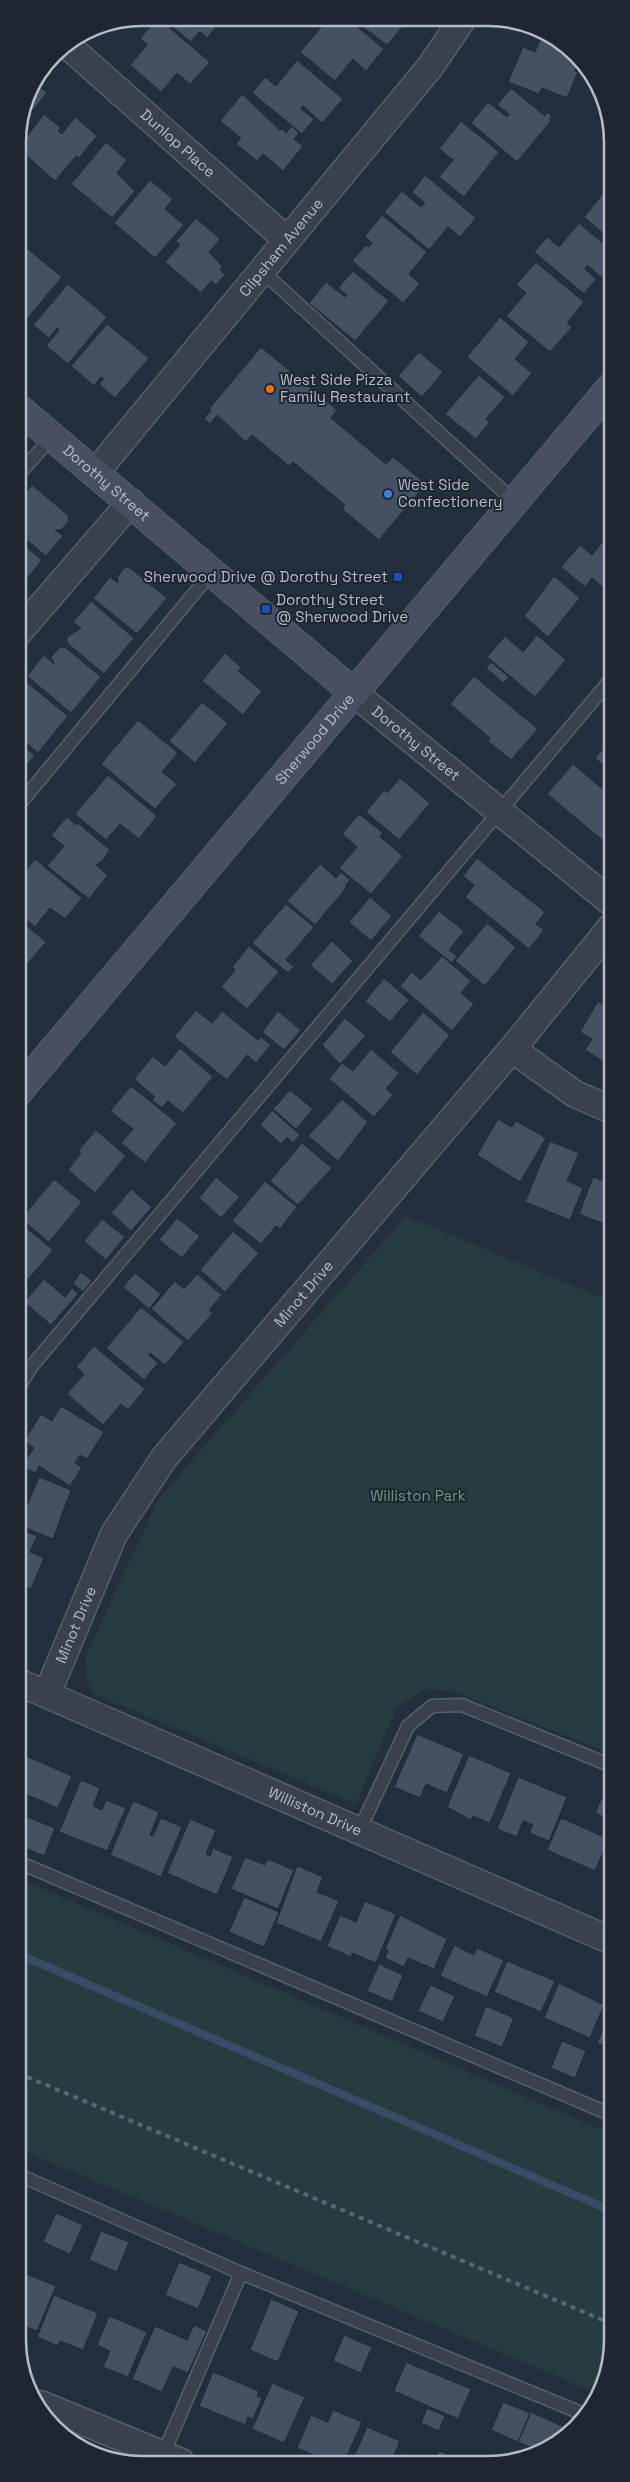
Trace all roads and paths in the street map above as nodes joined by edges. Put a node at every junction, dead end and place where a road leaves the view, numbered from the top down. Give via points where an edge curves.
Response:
1 (458, 26) edge
2 (73, 50) edge
3 (287, 240) junction
4 (263, 272) junction
5 (604, 396) edge
6 (26, 415) edge
7 (52, 437) junction
8 (26, 466) edge
9 (96, 472) junction
10 (131, 502) junction
11 (515, 502) junction
12 (211, 572) junction
13 (26, 624) edge
14 (604, 688) edge
15 (354, 693) junction
16 (26, 796) edge
17 (500, 812) junction
18 (604, 896) edge
19 (604, 936) edge
20 (512, 1049) junction
21 (26, 1082) edge
22 (604, 1107) edge
23 (26, 1376) edge
24 (26, 1685) edge
25 (47, 1694) junction
26 (604, 1763) edge
27 (359, 1832) junction
28 (26, 1865) edge
29 (604, 1938) edge
30 (604, 2111) edge
31 (26, 2179) edge
32 (241, 2273) junction
33 (49, 2408) edge
34 (579, 2412) edge
35 (159, 2456) edge
36 (170, 2456) edge

1 - 3 street, Clipsham Avenue via 430,67
2 - 3 street, Dunlop Place
3 - 4 street, Clipsham Avenue
4 - 9 street, Clipsham Avenue
4 - 11 lane
5 - 11 street, Sherwood Drive
6 - 7 street, Dorothy Street
7 - 8 lane
7 - 9 street, Dorothy Street
9 - 10 street, Dorothy Street
10 - 12 street, Dorothy Street
10 - 13 street
11 - 15 street, Sherwood Drive
12 - 15 street, Dorothy Street
12 - 16 lane
14 - 17 lane
15 - 17 street, Dorothy Street
15 - 21 street, Sherwood Drive
17 - 18 street, Dorothy Street
17 - 23 lane
19 - 20 street, Minot Drive
20 - 22 street via 575,1094
20 - 25 street, Minot Drive via 164,1458 114,1534
24 - 25 street, Williston Drive
25 - 27 street, Williston Drive
26 - 27 lane via 462,1705 432,1706 408,1726
27 - 29 street, Williston Drive
28 - 30 lane
31 - 32 lane
32 - 34 lane
32 - 36 lane
33 - 35 street

